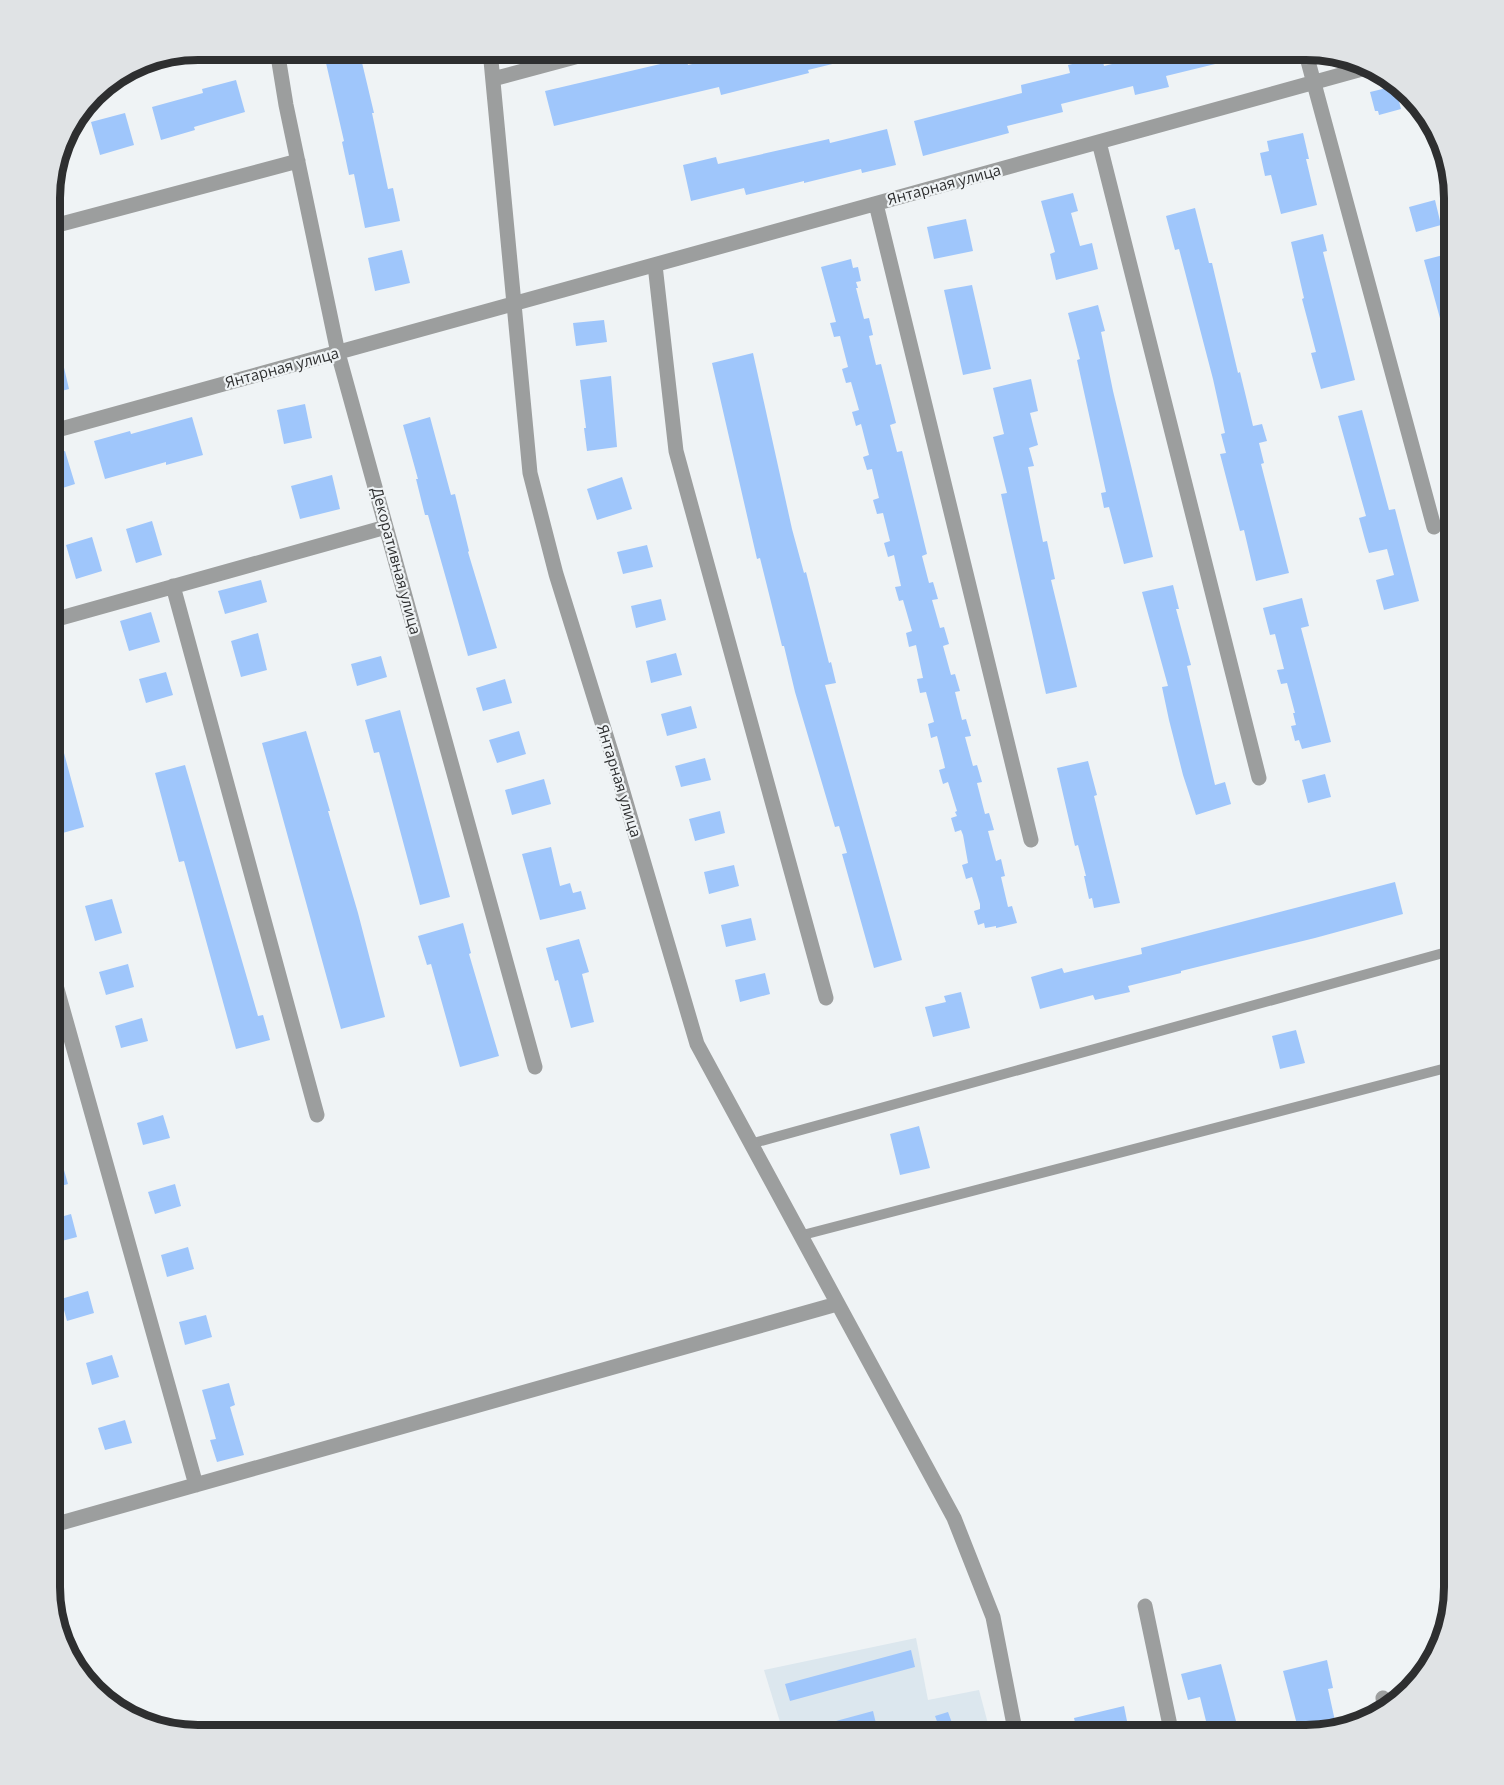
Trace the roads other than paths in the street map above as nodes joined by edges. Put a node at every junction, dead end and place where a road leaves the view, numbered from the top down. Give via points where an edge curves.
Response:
1 (279, 60) edge
2 (491, 60) edge
3 (564, 60) edge
4 (1307, 60) edge
5 (1357, 70) edge
6 (493, 79) junction
7 (1313, 83) junction
8 (1099, 142) junction
9 (298, 161) junction
10 (876, 204) junction
11 (60, 224) edge
12 (655, 265) junction
13 (514, 304) junction
14 (338, 352) junction
15 (60, 429) edge
16 (386, 527) junction
17 (1434, 527) dead end
18 (173, 586) junction
19 (60, 618) edge
20 (1259, 778) dead end
21 (1031, 840) dead end
22 (1444, 953) edge
23 (826, 998) dead end
24 (60, 1000) edge
25 (535, 1067) dead end
26 (1444, 1069) edge
27 (318, 1115) dead end
28 (750, 1144) junction
29 (799, 1236) junction
30 (837, 1304) junction
31 (196, 1485) junction
32 (60, 1523) edge
33 (1145, 1606) dead end
34 (1014, 1725) edge
35 (1170, 1725) edge

1 - 9 street, Декоративная улица
2 - 6 street
3 - 6 street
4 - 7 street
5 - 7 street, Янтарная улица
6 - 13 street
7 - 8 street, Янтарная улица
7 - 17 street
8 - 10 street, Янтарная улица
8 - 20 street
9 - 11 street
9 - 14 street, Декоративная улица
10 - 12 street, Янтарная улица
10 - 21 street
12 - 13 street, Янтарная улица
12 - 23 street via 676,451
13 - 14 street, Янтарная улица
13 - 28 street, Янтарная улица via 530,472 556,574 697,1044
14 - 15 street, Янтарная улица
14 - 16 street, Декоративная улица
16 - 18 street
16 - 25 street, Декоративная улица
18 - 19 street
18 - 27 street
22 - 28 lane
24 - 31 street
26 - 29 lane
28 - 29 street, Янтарная улица
29 - 30 street, Янтарная улица
30 - 31 street
30 - 34 street, Янтарная улица via 954,1518 993,1617
31 - 32 street
33 - 35 street

